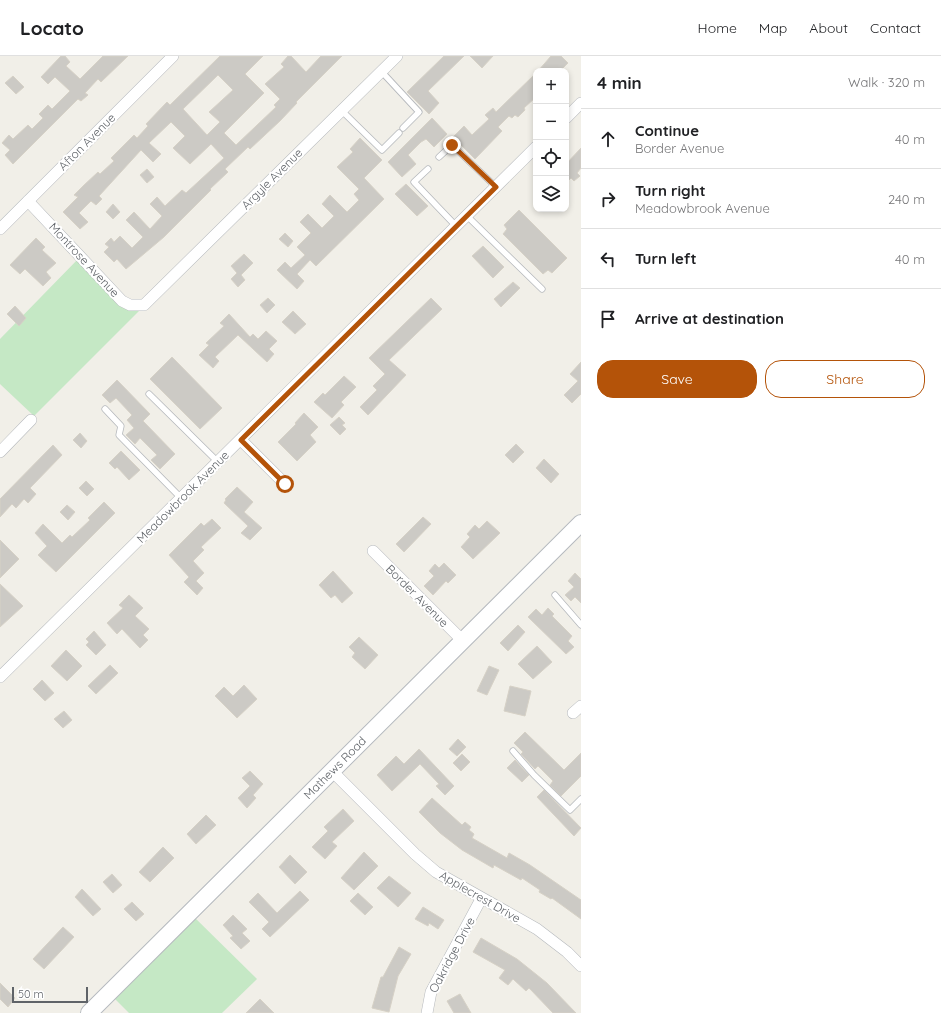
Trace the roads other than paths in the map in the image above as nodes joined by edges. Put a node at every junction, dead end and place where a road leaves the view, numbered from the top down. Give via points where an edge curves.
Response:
1 (173, 56) edge
2 (397, 56) edge
3 (381, 71) junction
4 (581, 103) edge
5 (341, 110) junction
6 (569, 115) edge
7 (403, 128) dead end
8 (399, 133) dead end
9 (533, 150) edge
10 (439, 157) dead end
11 (428, 169) dead end
12 (496, 187) junction
13 (28, 201) junction
14 (467, 216) junction
15 (456, 226) junction
16 (0, 228) edge
17 (542, 289) dead end
18 (147, 303) joint
19 (149, 394) dead end
20 (106, 409) dead end
21 (31, 420) dead end
22 (241, 440) junction
23 (0, 452) edge
24 (218, 462) junction
25 (285, 484) dead end
26 (182, 498) junction
27 (581, 523) edge
28 (373, 551) dead end
29 (555, 595) dead end
30 (581, 625) edge
31 (463, 641) junction
32 (0, 677) edge
33 (513, 751) dead end
34 (332, 771) junction
35 (581, 799) edge
36 (481, 899) junction
37 (581, 966) edge
38 (92, 1012) edge
39 (427, 1013) edge

1 - 13 street, Afton Avenue
2 - 3 street, Argyle Avenue
3 - 5 street, Argyle Avenue
3 - 7 lane via 419,112
4 - 6 street
5 - 8 lane via 382,150
5 - 18 street, Argyle Avenue
9 - 12 street, Meadowbrook Avenue
10 - 12 lane via 452,145
11 - 15 lane via 414,182
12 - 14 street, Meadowbrook Avenue
13 - 16 street, Afton Avenue
13 - 18 street, Montrose Avenue via 122,301 139,306
14 - 15 street, Meadowbrook Avenue
14 - 17 lane
15 - 22 street, Meadowbrook Avenue
19 - 24 lane
20 - 26 lane via 121,426 119,435
21 - 23 street
22 - 24 street, Meadowbrook Avenue
22 - 25 street
24 - 26 street, Meadowbrook Avenue
26 - 32 street, Meadowbrook Avenue
27 - 31 street, Mathews Road
28 - 31 street, Border Avenue
29 - 30 lane
31 - 34 street, Mathews Road
33 - 35 lane via 570,810
34 - 36 street, Applecrest Drive via 415,854 436,872
34 - 38 street, Mathews Road
36 - 37 street, Applecrest Drive via 537,929
36 - 39 street, Oakridge Drive via 432,992

